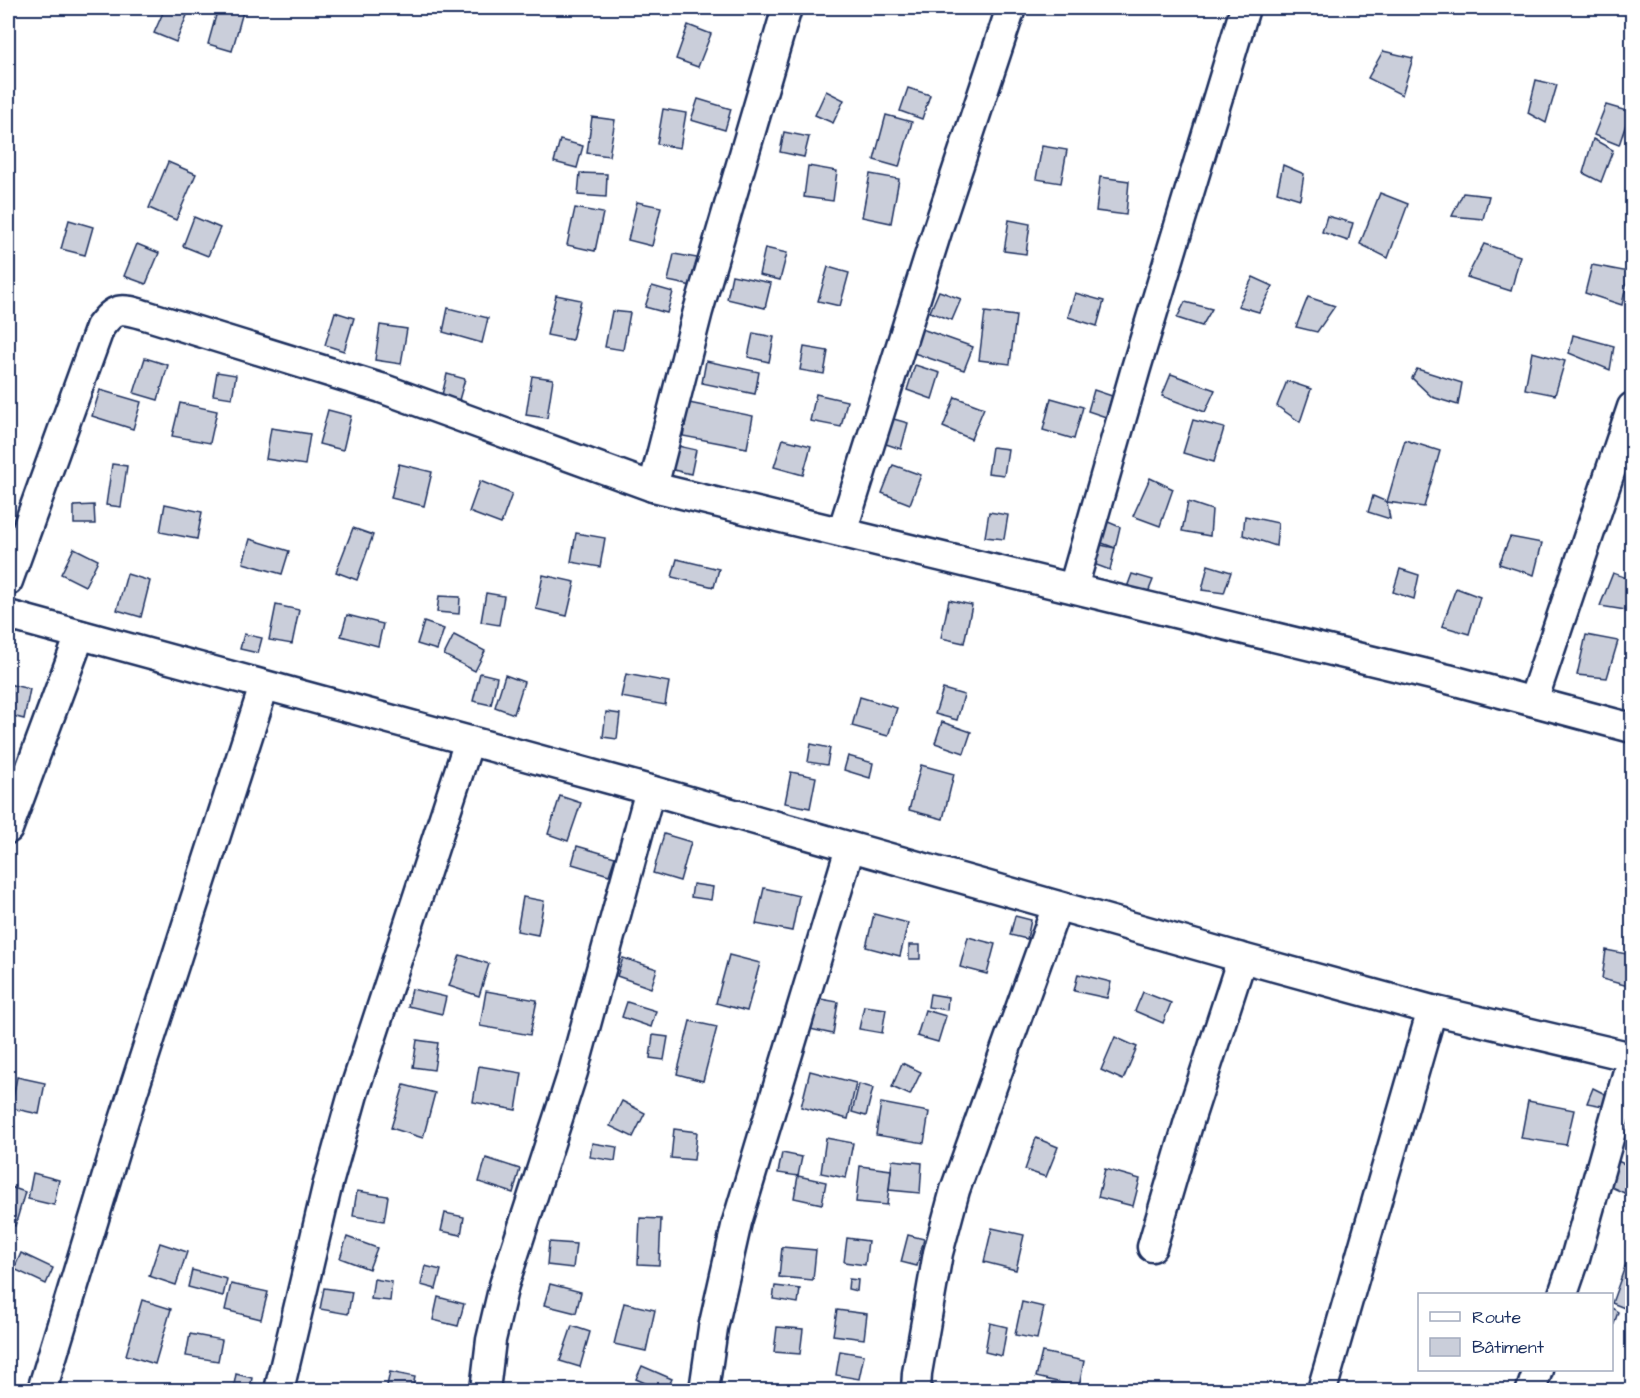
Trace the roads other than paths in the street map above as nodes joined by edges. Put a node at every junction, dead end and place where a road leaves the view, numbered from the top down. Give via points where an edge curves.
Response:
1 (787, 8) edge
2 (1011, 8) edge
3 (1245, 8) edge
4 (1632, 407) edge
5 (653, 487) junction
6 (842, 532) junction
7 (8, 581) edge
8 (1073, 588) junction
9 (8, 615) edge
10 (80, 635) junction
11 (264, 686) junction
12 (1533, 701) junction
13 (1632, 728) edge
14 (469, 741) junction
15 (650, 790) junction
16 (8, 830) edge
17 (850, 848) junction
18 (1057, 906) junction
19 (1242, 958) junction
20 (1432, 1010) junction
21 (1152, 1247) dead end
22 (1563, 1293) edge
23 (1538, 1371) edge
24 (42, 1390) edge
25 (279, 1390) edge
26 (485, 1390) edge
27 (704, 1390) edge
28 (916, 1390) edge
29 (1322, 1390) edge
30 (1531, 1390) edge

1 - 5 street via 698,311
2 - 6 street
3 - 8 street
4 - 12 street
5 - 6 street
5 - 7 street via 381,388 119,310 110,313 100,327
6 - 8 street
8 - 12 street
9 - 10 street
10 - 11 street
10 - 16 street
11 - 14 street
11 - 24 street
12 - 13 street
14 - 15 street
14 - 25 street via 353,1094
15 - 17 street
15 - 26 street via 573,1072 504,1285
17 - 18 street
17 - 27 street via 737,1222
18 - 19 street
18 - 28 street via 956,1190 938,1253
19 - 20 street
19 - 21 street
20 - 22 street via 1632,1057
20 - 29 street
23 - 30 street

